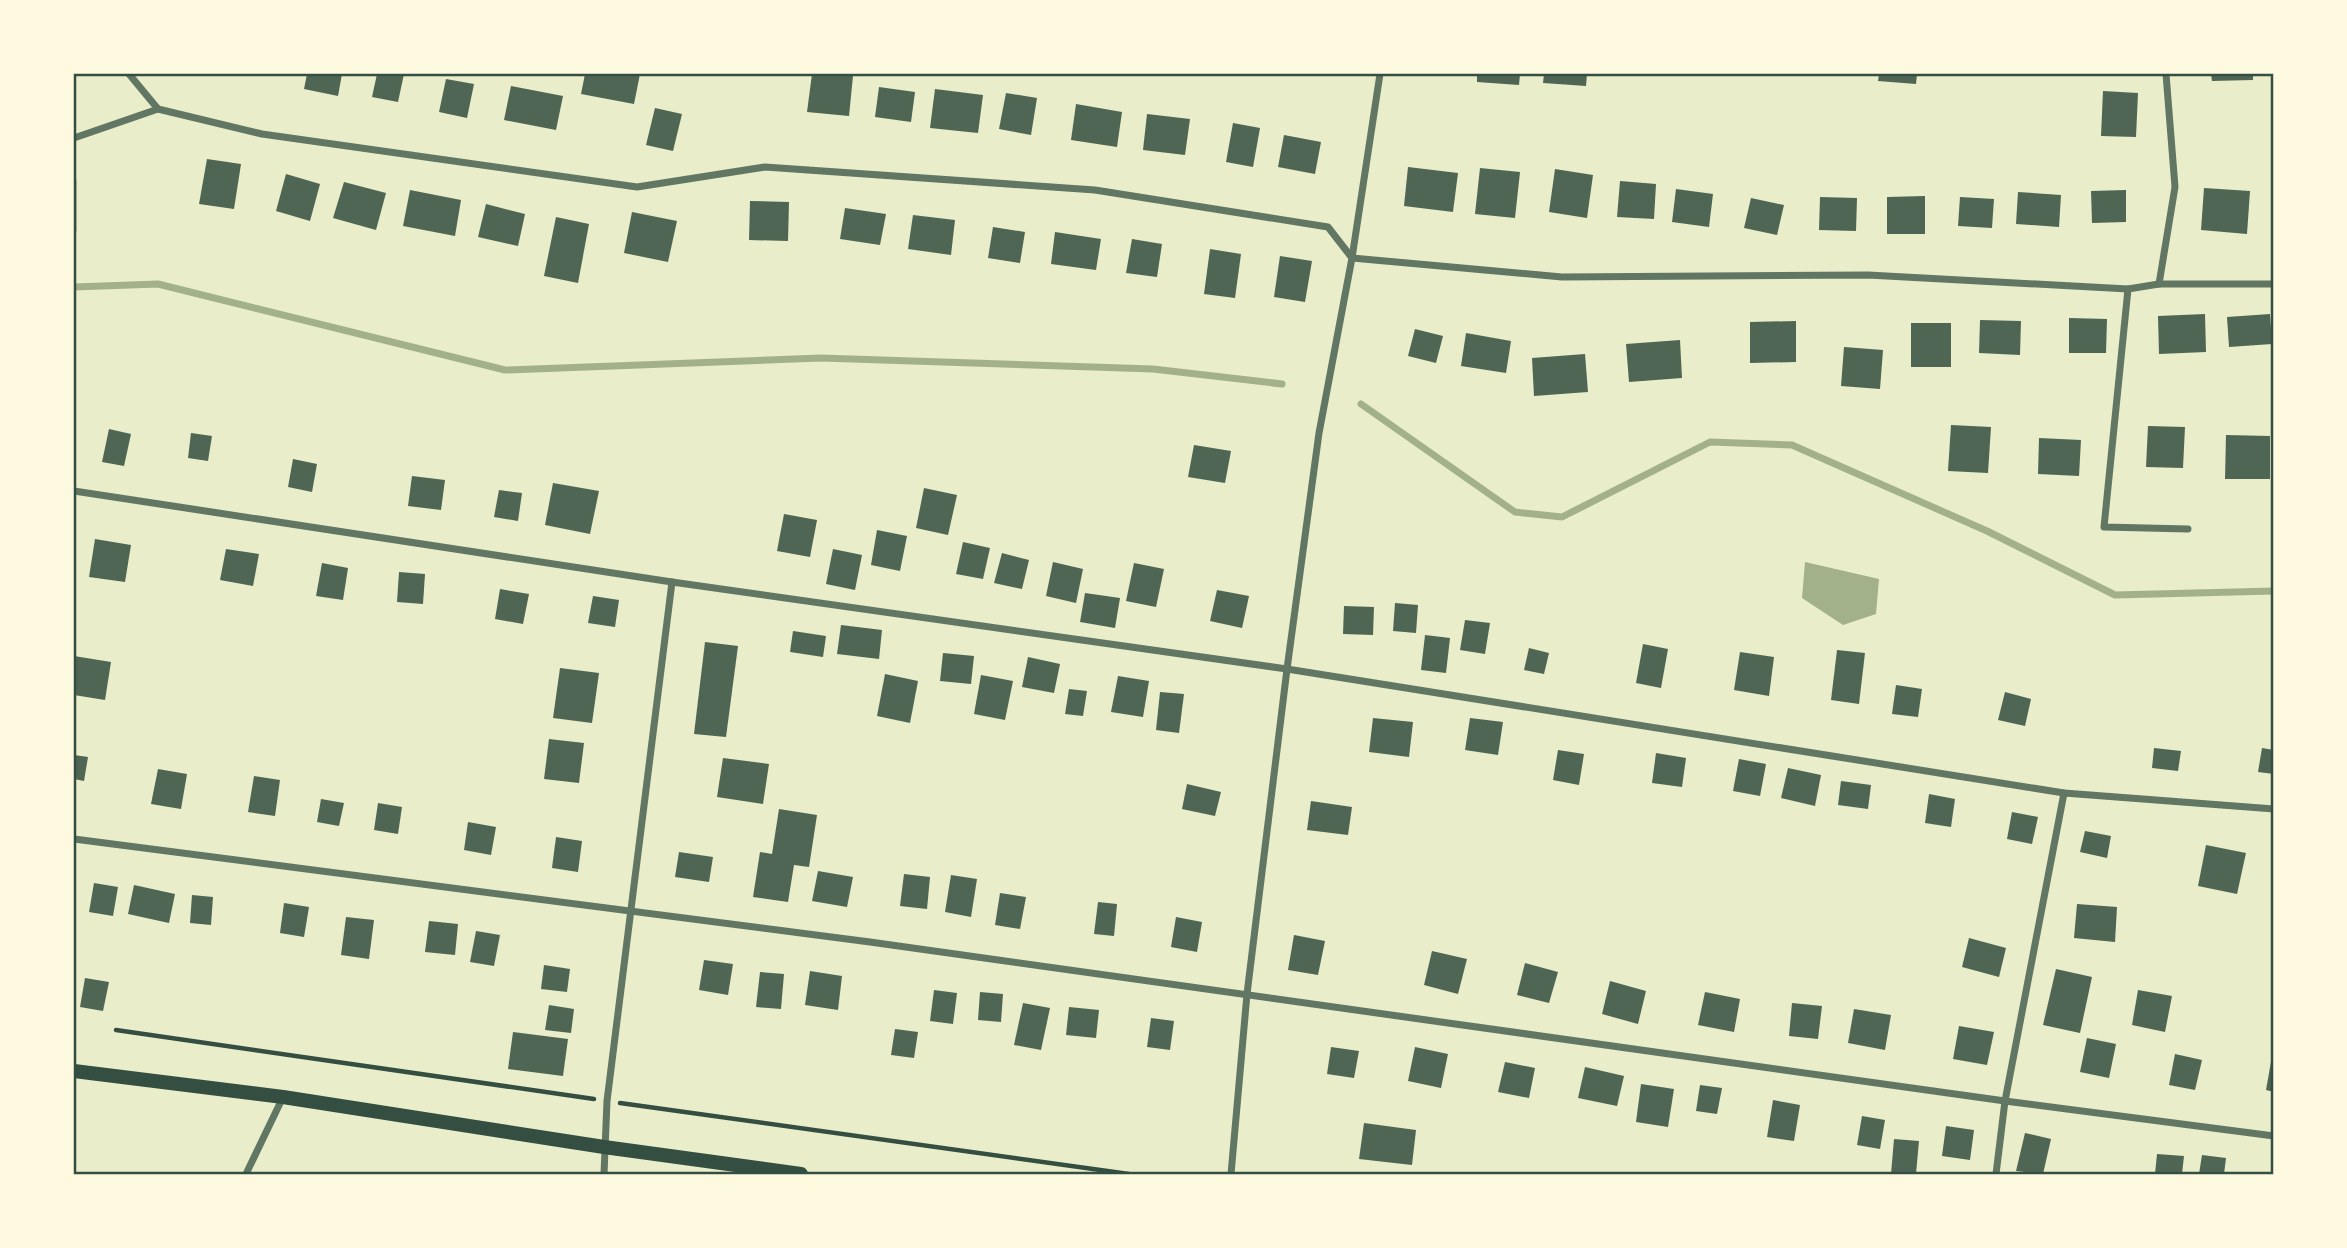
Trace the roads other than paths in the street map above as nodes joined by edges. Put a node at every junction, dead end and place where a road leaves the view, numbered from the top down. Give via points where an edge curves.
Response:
1 (129, 74) edge
2 (1380, 74) edge
3 (2166, 74) edge
4 (158, 109) junction
5 (74, 138) edge
6 (1352, 258) junction
7 (2159, 284) junction
8 (2273, 284) edge
9 (2128, 289) junction
10 (74, 491) edge
11 (2188, 529) dead end
12 (673, 582) junction
13 (1287, 670) junction
14 (2064, 793) junction
15 (2273, 809) edge
16 (74, 839) edge
17 (629, 912) junction
18 (1247, 994) junction
19 (74, 1071) edge
20 (283, 1097) junction
21 (2005, 1101) junction
22 (2273, 1136) edge
23 (604, 1147) junction
24 (246, 1174) edge
25 (604, 1174) edge
26 (801, 1174) edge
27 (1231, 1174) edge
28 (1996, 1174) edge

1 - 4 street
2 - 6 street
3 - 7 street via 2175,187
4 - 5 street
4 - 6 street via 262,134 638,187 765,167 1095,190 1328,227
6 - 9 street via 1562,277 1868,275
6 - 13 street via 1319,433
7 - 8 street
7 - 9 street
9 - 11 street via 2104,527
10 - 12 street
12 - 13 street
12 - 17 street
13 - 14 street
13 - 18 street
14 - 15 street
14 - 21 street
16 - 17 street
17 - 18 street
17 - 23 street
18 - 21 street
18 - 27 street
19 - 20 main road
20 - 23 main road
20 - 24 street
21 - 22 street
21 - 28 street
23 - 25 street
23 - 26 main road

